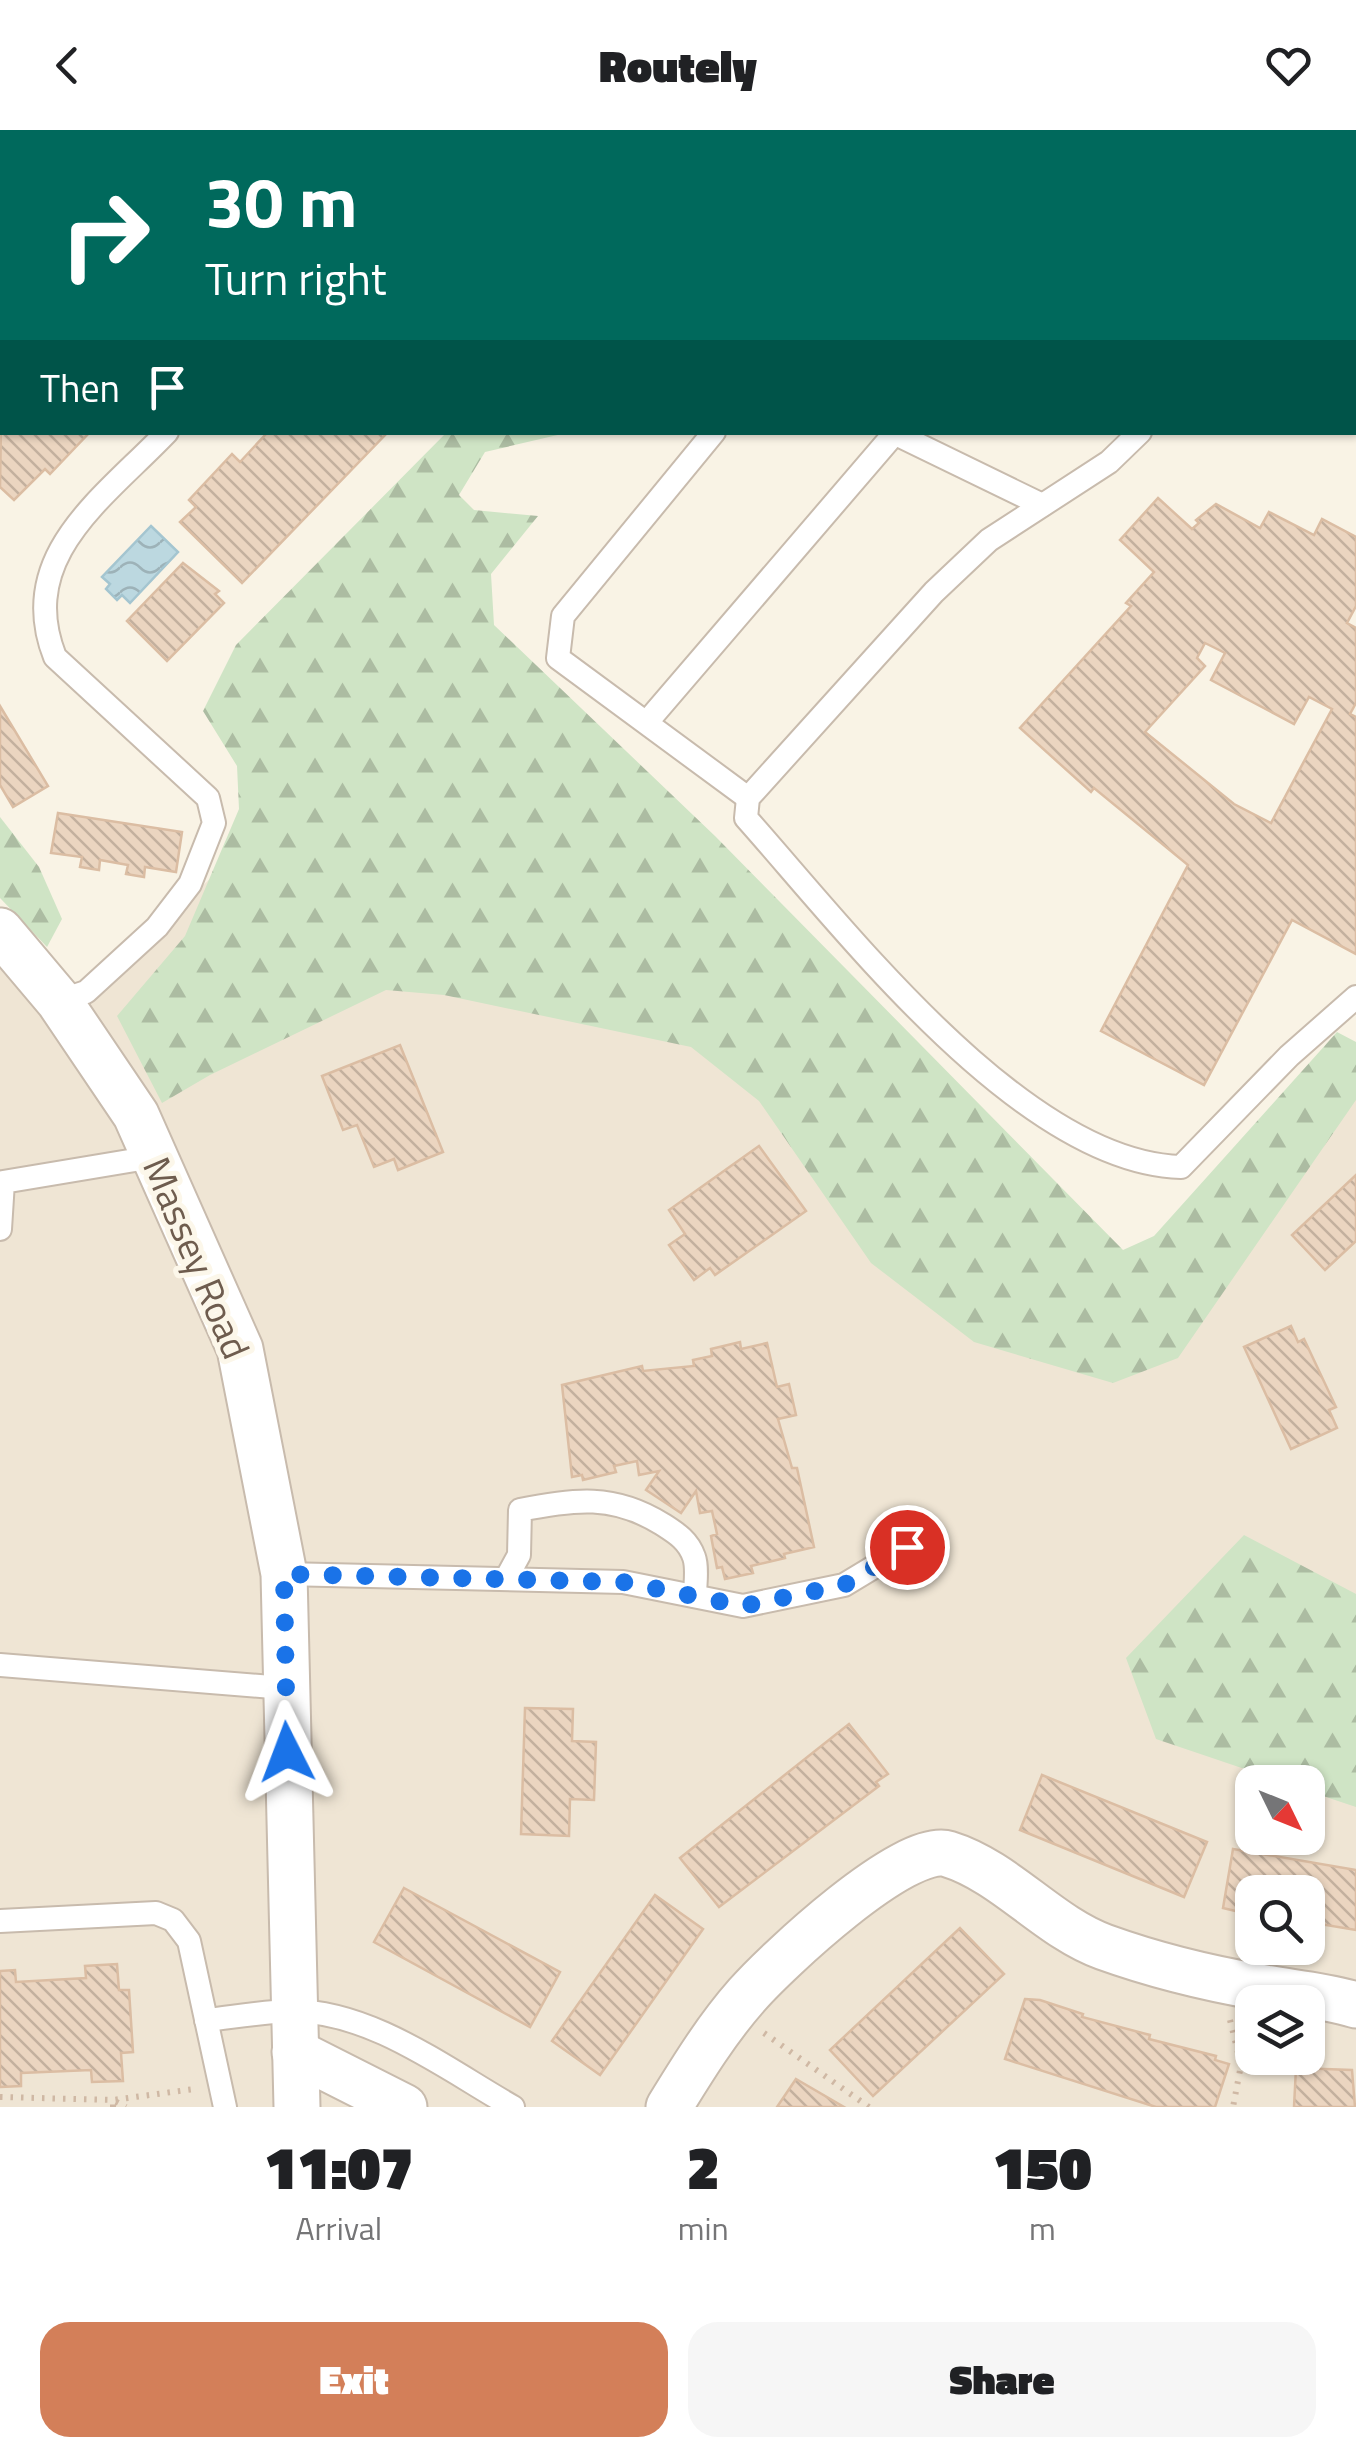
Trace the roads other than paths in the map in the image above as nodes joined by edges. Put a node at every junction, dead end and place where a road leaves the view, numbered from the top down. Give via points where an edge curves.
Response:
1 (164, 435) edge
2 (712, 435) edge
3 (891, 435) edge
4 (897, 435) edge
5 (1137, 435) edge
6 (1042, 505) junction
7 (647, 722) junction
8 (748, 798) junction
9 (0, 931) edge
10 (1356, 997) edge
11 (59, 1001) junction
12 (152, 1156) junction
13 (2, 1182) edge
14 (0, 1229) edge
15 (907, 1547) dead end
16 (284, 1574) junction
17 (507, 1577) junction
18 (696, 1596) junction
19 (0, 1665) edge
20 (284, 1688) junction
21 (0, 1921) edge
22 (1356, 2005) edge
23 (206, 2020) junction
24 (293, 2032) junction
25 (223, 2097) edge
26 (297, 2107) edge
27 (404, 2107) edge
28 (513, 2107) edge
29 (669, 2107) edge

1 - 11 lane via 52,560 43,625 55,657 208,798 214,822 190,884 158,927 86,992
2 - 7 lane via 563,616 558,658
3 - 7 lane
4 - 6 lane
5 - 6 lane via 1109,462
6 - 8 lane via 989,540 934,592
7 - 8 lane
8 - 10 lane via 746,818 879,968 992,1079 1120,1158 1180,1166
9 - 11 street, Massey Road
11 - 12 street, Massey Road via 136,1115
12 - 13 lane
12 - 16 street, Massey Road via 240,1349
13 - 14 lane
15 - 18 lane via 844,1585 743,1606
16 - 17 lane
16 - 20 street, Massey Road
17 - 18 lane via 623,1582
17 - 18 lane via 520,1554 520,1510 606,1502 635,1507 682,1537 695,1559
19 - 20 lane
20 - 24 street, Massey Road
21 - 23 lane via 156,1913 173,1920 189,1941
22 - 29 street via 1220,1980 1106,1948 1065,1931 976,1866 944,1852 903,1865 796,1946 734,2011
23 - 24 lane
23 - 25 lane
24 - 26 street, Massey Road
24 - 27 street
24 - 28 lane via 349,2020

